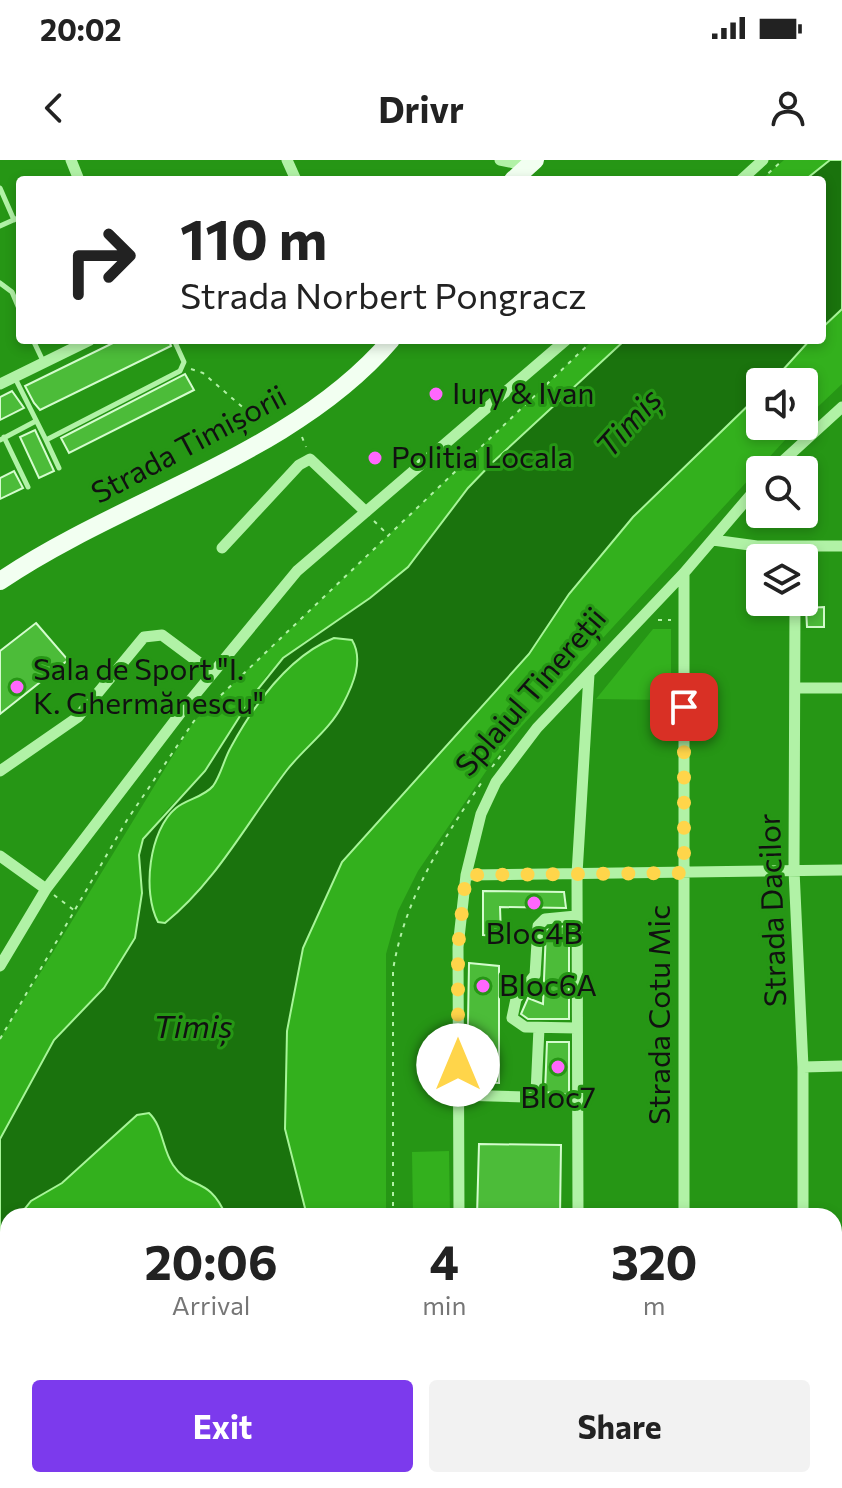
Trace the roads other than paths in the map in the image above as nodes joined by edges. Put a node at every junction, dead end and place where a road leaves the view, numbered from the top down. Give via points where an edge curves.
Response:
1 (500, 160) edge
2 (763, 160) edge
3 (532, 163) edge
4 (745, 176) edge
5 (0, 188) edge
6 (16, 216) edge
7 (0, 283) edge
8 (16, 302) edge
9 (35, 344) edge
10 (81, 344) edge
11 (175, 344) edge
12 (388, 344) edge
13 (561, 344) edge
14 (43, 362) junction
15 (15, 377) junction
16 (0, 384) edge
17 (842, 407) edge
18 (36, 421) junction
19 (2, 438) edge
20 (46, 440) junction
21 (788, 456) edge
22 (59, 468) dead end
23 (28, 487) dead end
24 (746, 501) edge
25 (366, 512) junction
26 (713, 540) junction
27 (746, 545) edge
28 (842, 546) edge
29 (222, 548) dead end
30 (818, 549) edge
31 (684, 573) junction
32 (0, 581) edge
33 (795, 616) edge
34 (213, 673) junction
35 (589, 673) junction
36 (795, 688) junction
37 (842, 688) edge
38 (0, 771) edge
39 (0, 856) edge
40 (794, 870) junction
41 (842, 870) edge
42 (684, 873) junction
43 (577, 874) junction
44 (466, 875) junction
45 (46, 889) junction
46 (576, 916) junction
47 (0, 966) edge
48 (539, 1028) junction
49 (576, 1028) junction
50 (842, 1066) edge
51 (803, 1067) junction
52 (458, 1095) junction
53 (459, 1208) edge
54 (578, 1208) edge
55 (684, 1208) edge
56 (803, 1208) edge

1 - 3 street
2 - 4 street
5 - 6 lane
7 - 8 lane
9 - 14 lane
10 - 14 street
11 - 20 lane via 184,367
12 - 32 main road, Strada Timișorii via 315,411 72,537
13 - 25 street
14 - 15 street
15 - 16 street
15 - 18 lane
17 - 21 street
18 - 19 lane
18 - 20 lane
19 - 23 lane
20 - 22 lane
24 - 26 street, Splaiul Tinereții
25 - 29 street via 310,459
25 - 34 street via 297,571
26 - 27 street
26 - 31 street, Splaiul Tinereții
28 - 30 street
31 - 35 street, Splaiul Tinereții
31 - 42 street, Strada Cotu Mic
33 - 36 street, Strada Dacilor
34 - 38 street via 162,635 144,637 78,717
34 - 45 street
35 - 43 street
35 - 44 street, Splaiul Tinereții via 496,782 481,814
36 - 37 street
36 - 40 street, Strada Dacilor
39 - 45 street
40 - 41 street
40 - 42 street
40 - 51 street, Strada Dacilor
42 - 43 street
42 - 55 street, Strada Cotu Mic
43 - 44 street
43 - 46 street
44 - 52 street, Splaiul Tinereții via 458,947
45 - 47 street
46 - 48 street via 545,919 538,926 535,975 512,1009 512,1018 518,1025
46 - 49 street
48 - 49 street
48 - 52 street via 538,1087 532,1096
49 - 54 street
50 - 51 street
51 - 56 street, Strada Dacilor
52 - 53 street, Splaiul Tinereții

